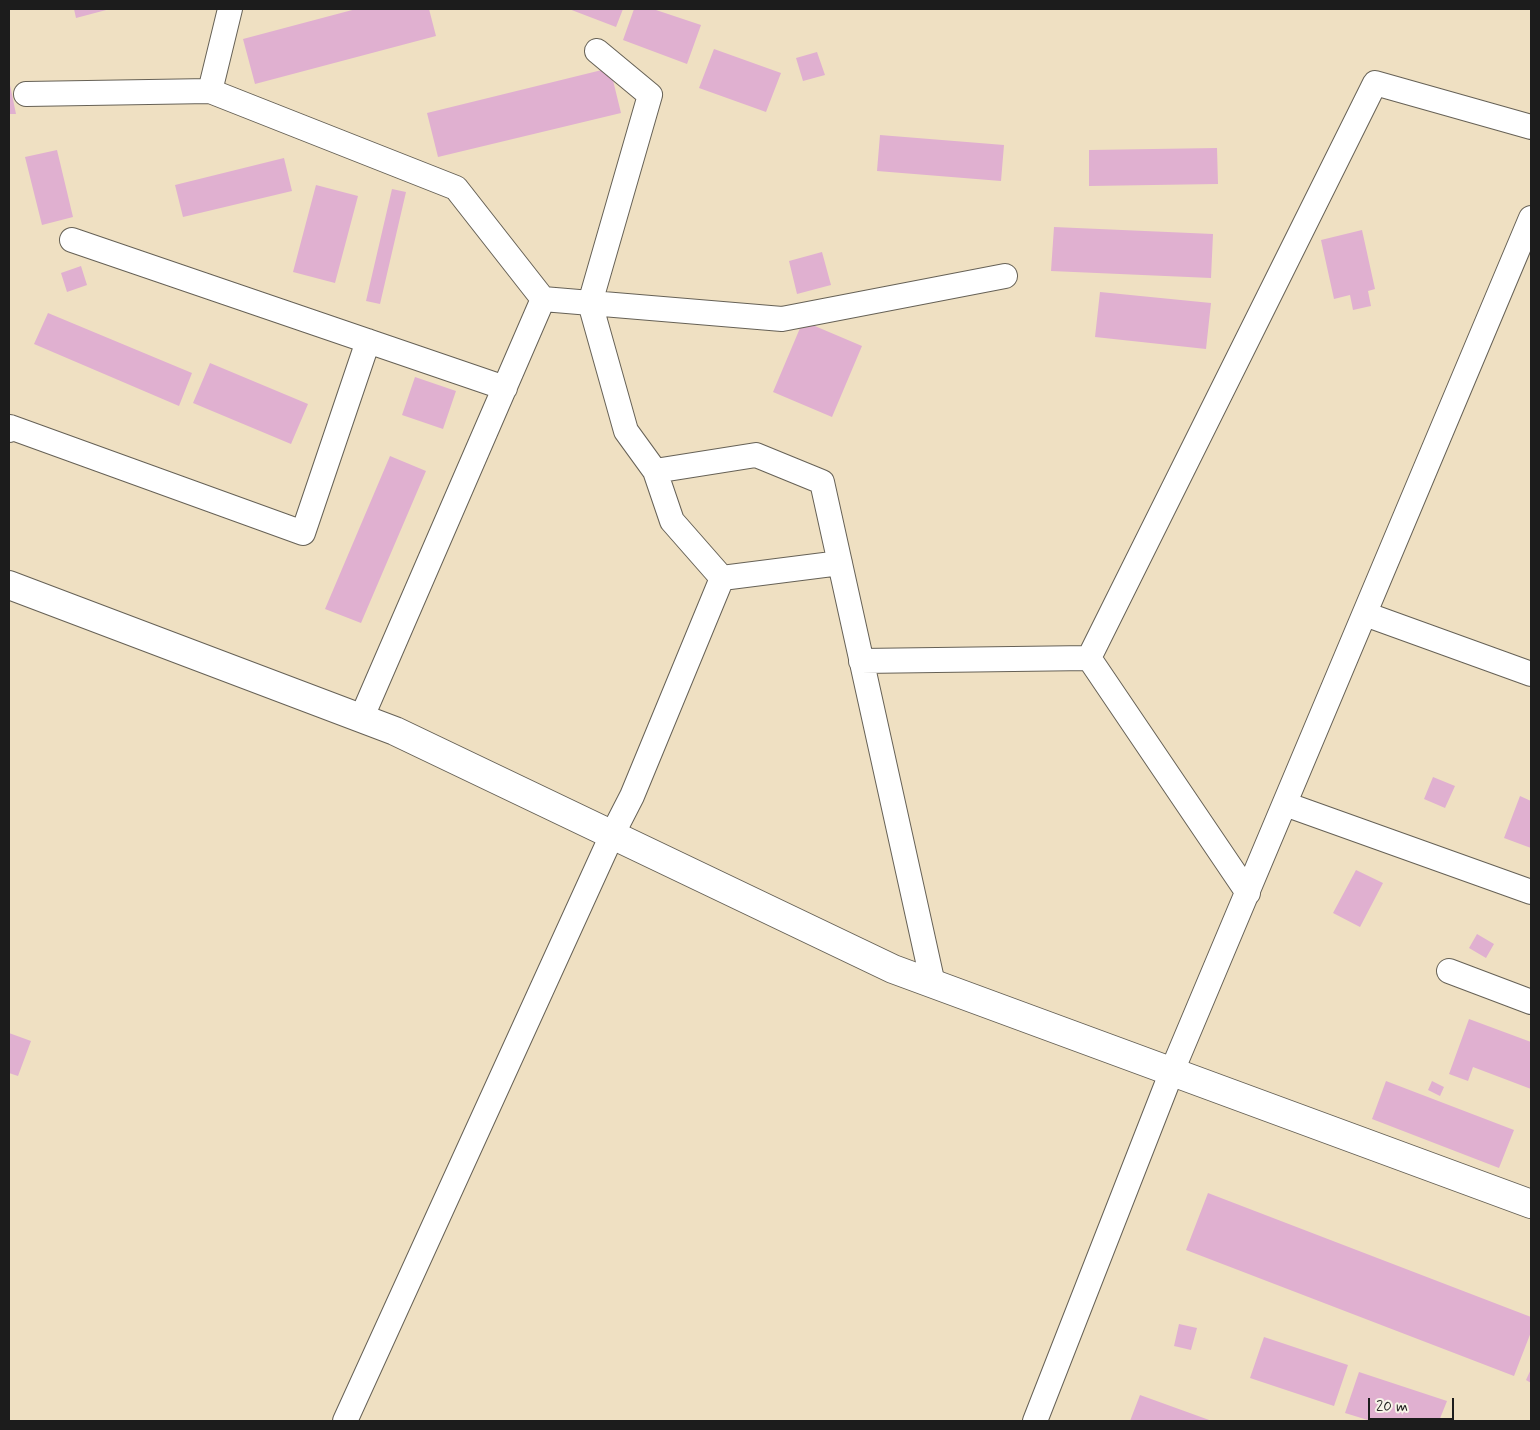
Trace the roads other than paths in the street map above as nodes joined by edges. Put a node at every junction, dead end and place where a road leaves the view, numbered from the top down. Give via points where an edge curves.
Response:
1 (230, 9) edge
2 (597, 51) dead end
3 (210, 91) junction
4 (26, 94) dead end
5 (1531, 127) edge
6 (1531, 218) edge
7 (72, 240) dead end
8 (1005, 276) dead end
9 (544, 299) junction
10 (590, 303) junction
11 (368, 341) junction
12 (505, 388) junction
13 (9, 430) edge
14 (655, 471) junction
15 (840, 563) junction
16 (722, 578) junction
17 (9, 585) edge
18 (1365, 614) junction
19 (1089, 658) junction
20 (861, 661) junction
21 (1531, 674) edge
22 (361, 719) junction
23 (1285, 804) junction
24 (612, 835) junction
25 (1531, 892) edge
26 (1248, 893) junction
27 (1449, 972) dead end
28 (933, 984) junction
29 (1531, 1002) edge
30 (1172, 1071) junction
31 (1531, 1204) edge
32 (345, 1421) edge
33 (1035, 1421) edge

1 - 3 street
2 - 10 street via 650,95
3 - 4 street
3 - 9 street via 456,188
5 - 19 street via 1375,83
6 - 18 street
7 - 11 street
8 - 10 street via 782,319
9 - 10 street
9 - 12 street
10 - 14 street via 626,431
11 - 12 street
11 - 13 street via 304,533 10,427
12 - 22 street
14 - 15 street via 756,455 822,482
14 - 16 street via 672,521
15 - 16 street
15 - 20 street
16 - 24 street via 632,796
17 - 22 street
18 - 21 street
18 - 23 street
19 - 20 street
19 - 26 street
20 - 28 street
22 - 24 street via 395,731
23 - 25 street
23 - 26 street
24 - 28 street via 893,969
24 - 32 street
26 - 30 street
27 - 29 street
28 - 30 street
30 - 31 street
30 - 33 street

